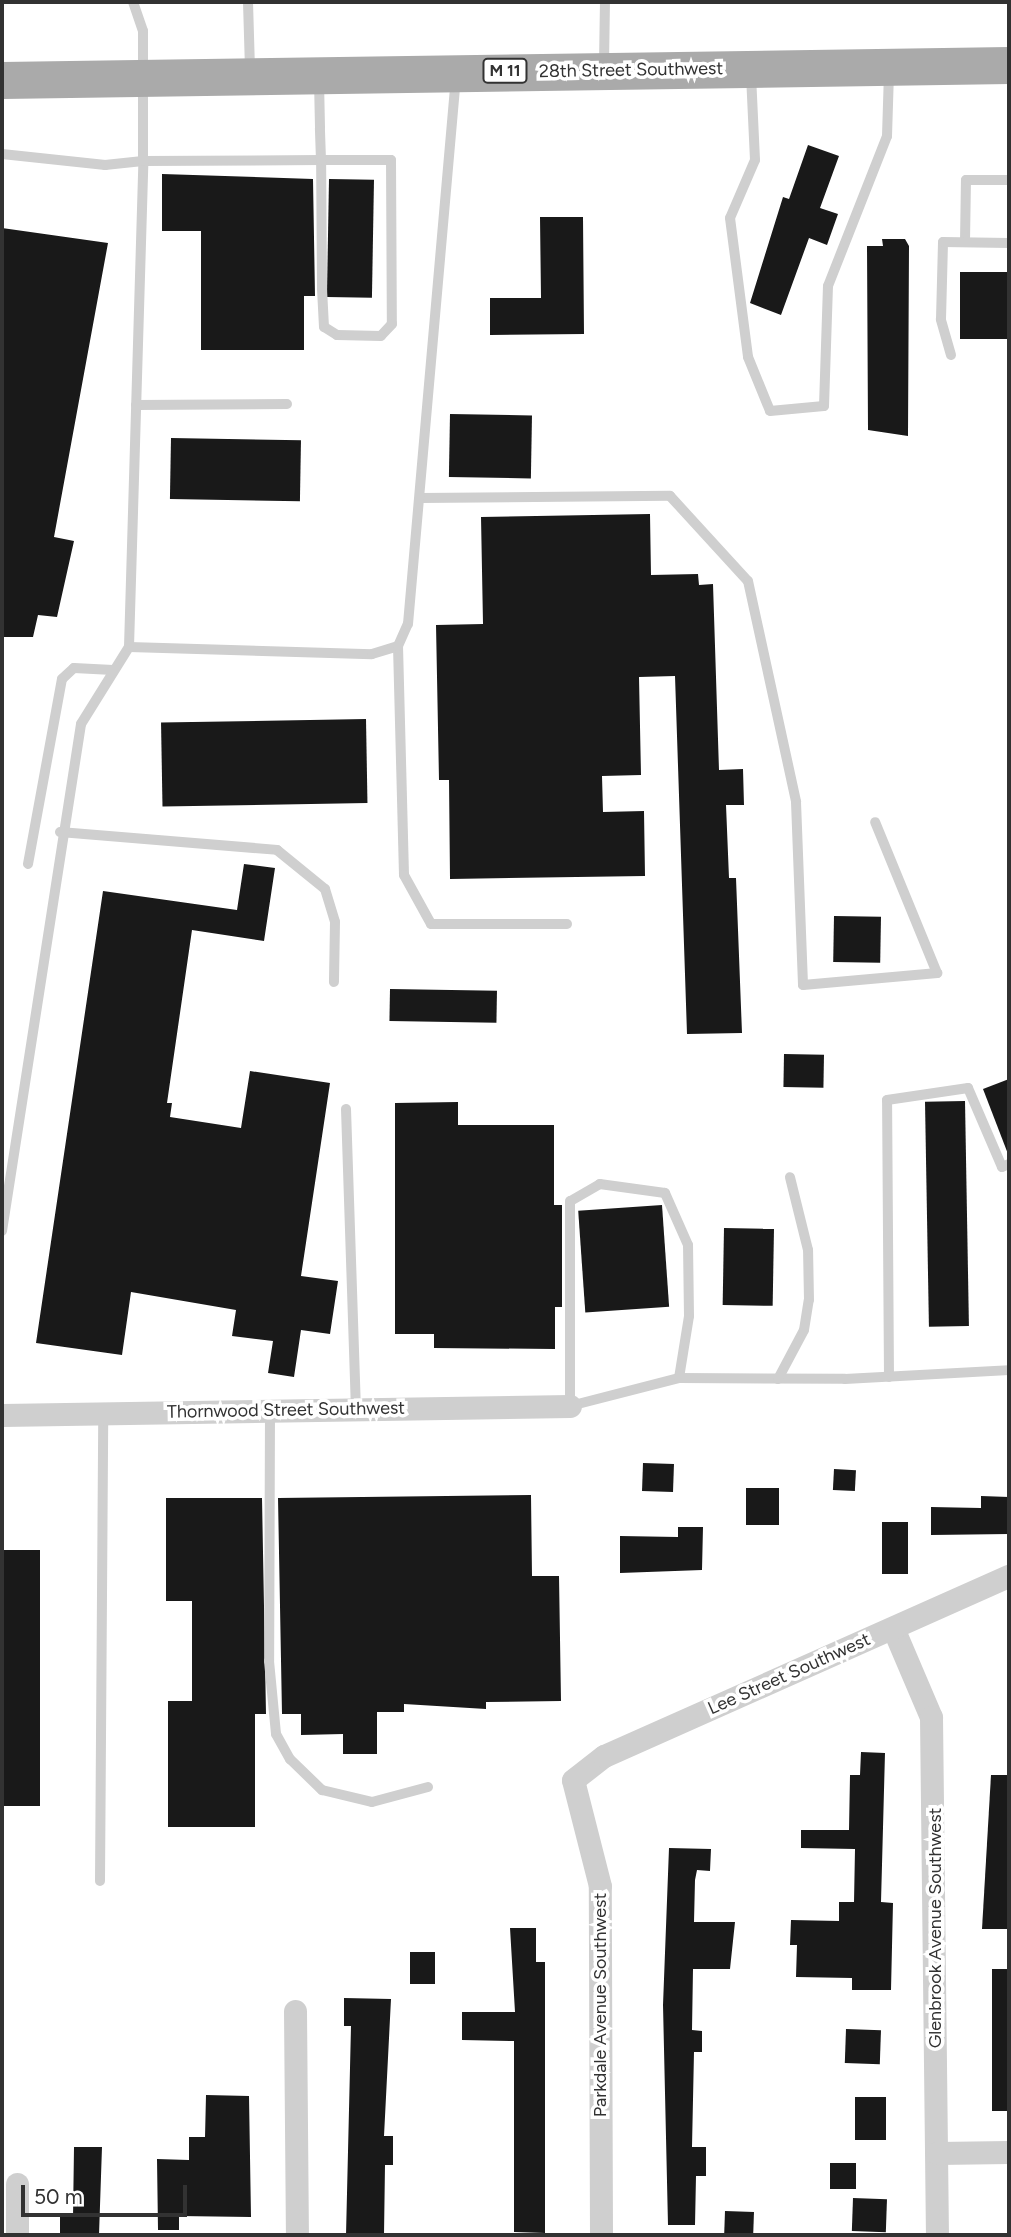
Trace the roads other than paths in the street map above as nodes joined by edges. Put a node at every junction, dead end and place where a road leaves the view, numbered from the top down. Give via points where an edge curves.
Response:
1 (133, 2) edge
2 (248, 2) edge
3 (605, 2) edge
4 (1009, 65) edge
5 (889, 67) junction
6 (751, 69) junction
7 (604, 70) junction
8 (456, 72) junction
9 (319, 75) junction
10 (250, 76) junction
11 (142, 79) junction
12 (2, 80) edge
13 (2, 154) edge
14 (321, 160) junction
15 (143, 161) junction
16 (1009, 180) edge
17 (965, 242) junction
18 (1009, 243) edge
19 (951, 355) dead end
20 (287, 404) dead end
21 (136, 405) junction
22 (421, 498) junction
23 (398, 646) junction
24 (129, 648) junction
25 (113, 670) junction
26 (875, 822) dead end
27 (60, 832) junction
28 (29, 864) dead end
29 (566, 924) dead end
30 (334, 982) dead end
31 (346, 1109) dead end
32 (1009, 1164) edge
33 (790, 1177) dead end
34 (2, 1231) edge
35 (1009, 1370) edge
36 (889, 1377) junction
37 (679, 1378) junction
38 (778, 1379) junction
39 (570, 1406) junction
40 (356, 1409) junction
41 (270, 1411) junction
42 (103, 1413) junction
43 (2, 1415) edge
44 (1009, 1576) edge
45 (893, 1628) junction
46 (573, 1780) joint
47 (428, 1787) dead end
48 (100, 1881) dead end
49 (295, 2011) dead end
50 (1009, 2152) edge
51 (937, 2153) junction
52 (17, 2184) dead end
53 (17, 2235) edge
54 (296, 2235) edge
55 (601, 2235) edge
56 (937, 2235) edge

1 - 11 lane via 144,31
2 - 10 lane
3 - 7 lane
4 - 5 main road, 28th Street Southwest / M 11
5 - 6 main road, 28th Street Southwest / M 11
5 - 6 lane via 887,136 828,286 824,406 770,411 748,358 730,218 755,160
6 - 7 main road, 28th Street Southwest / M 11
7 - 8 main road, 28th Street Southwest / M 11
8 - 9 main road, 28th Street Southwest / M 11
8 - 22 lane
9 - 10 main road, 28th Street Southwest / M 11
9 - 14 lane
10 - 11 main road, 28th Street Southwest / M 11
11 - 12 main road, 28th Street Southwest / M 11
11 - 15 lane
13 - 15 lane via 105,165
14 - 14 lane via 324,327 337,335 382,336 392,324 391,160
14 - 15 lane
15 - 21 lane
16 - 17 lane via 966,180
17 - 18 lane
17 - 19 lane via 943,242 942,319
20 - 21 lane
21 - 24 lane
22 - 23 lane via 408,624
22 - 26 lane via 670,496 748,581 796,802 803,985 937,973
23 - 24 lane via 372,654
23 - 29 lane via 404,875 431,924
24 - 25 lane
25 - 27 lane via 81,724
25 - 28 lane via 74,667 62,679
27 - 30 lane via 277,850 325,889 335,922
27 - 34 lane
31 - 40 lane
32 - 36 lane via 1002,1167 968,1088 887,1100
33 - 38 lane via 808,1250 810,1300 804,1330
35 - 36 lane
36 - 38 lane
37 - 38 lane
37 - 39 lane
37 - 39 lane via 689,1316 688,1245 665,1193 600,1184 570,1201
39 - 40 street, Thornwood Street Southwest
40 - 41 street, Thornwood Street Southwest
41 - 42 street, Thornwood Street Southwest
41 - 47 lane via 269,1661 276,1734 290,1759 322,1790 372,1802
42 - 43 street, Thornwood Street Southwest
42 - 48 lane
44 - 45 street, Lee Street Southwest
45 - 46 street, Lee Street Southwest via 604,1756
45 - 51 street, Glenbrook Avenue Southwest via 931,1717
46 - 55 street, Parkdale Avenue Southwest via 600,1886
49 - 54 street
50 - 51 street
51 - 56 street, Glenbrook Avenue Southwest
52 - 53 street

